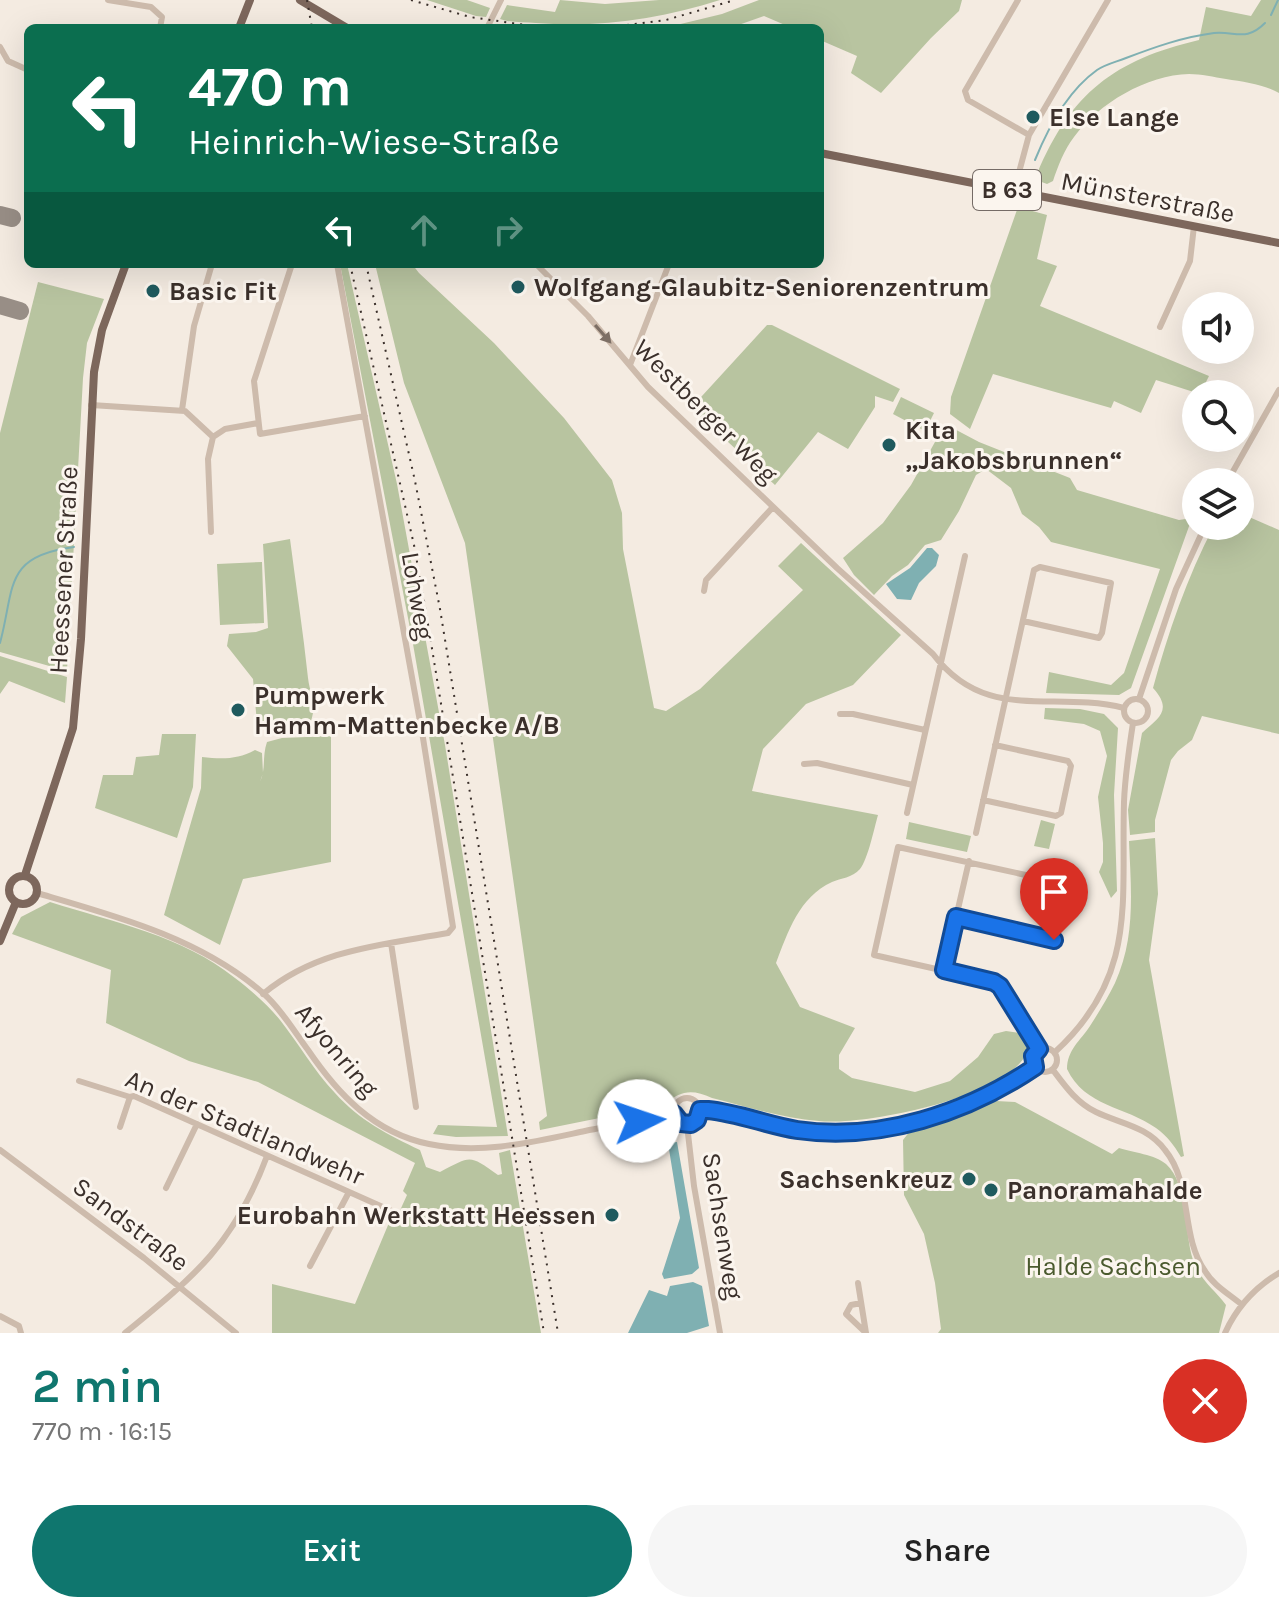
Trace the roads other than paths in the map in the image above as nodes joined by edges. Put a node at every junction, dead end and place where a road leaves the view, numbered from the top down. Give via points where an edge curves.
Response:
1 (108, 0) edge
2 (258, 0) edge
3 (300, 0) edge
4 (501, 0) edge
5 (1018, 0) edge
6 (1108, 0) edge
7 (249, 4) edge
8 (161, 24) edge
9 (241, 24) edge
10 (340, 24) edge
11 (489, 24) edge
12 (0, 47) edge
13 (24, 68) edge
14 (1029, 135) junction
15 (824, 154) edge
16 (1014, 191) junction
17 (1194, 226) junction
18 (1279, 243) edge
19 (125, 268) edge
20 (211, 268) edge
21 (291, 268) edge
22 (338, 268) edge
23 (540, 268) edge
24 (667, 268) edge
25 (1160, 327) dead end
26 (630, 365) junction
27 (1279, 390) edge
28 (91, 405) junction
29 (182, 410) junction
30 (365, 416) junction
31 (258, 423) junction
32 (213, 437) junction
33 (1235, 468) edge
34 (773, 507) junction
35 (211, 532) dead end
36 (1199, 540) edge
37 (965, 556) dead end
38 (704, 591) dead end
39 (1023, 621) junction
40 (940, 664) junction
41 (1006, 698) junction
42 (1139, 699) junction
43 (1124, 708) junction
44 (840, 714) dead end
45 (1133, 723) junction
46 (925, 730) junction
47 (995, 745) junction
48 (804, 764) dead end
49 (913, 785) junction
50 (983, 800) junction
51 (907, 813) dead end
52 (976, 833) dead end
53 (969, 861) junction
54 (25, 875) junction
55 (37, 893) junction
56 (16, 902) junction
57 (956, 917) junction
58 (0, 941) edge
59 (391, 943) junction
60 (944, 970) junction
61 (263, 994) junction
62 (1039, 1049) junction
63 (1055, 1052) junction
64 (1035, 1067) junction
65 (1053, 1070) junction
66 (79, 1081) dead end
67 (130, 1097) junction
68 (416, 1107) dead end
69 (700, 1110) junction
70 (674, 1114) junction
71 (197, 1124) junction
72 (687, 1125) junction
73 (120, 1127) dead end
74 (0, 1150) edge
75 (267, 1156) junction
76 (166, 1188) dead end
77 (349, 1192) junction
78 (394, 1212) dead end
79 (310, 1266) dead end
80 (1279, 1273) edge
81 (858, 1283) dead end
82 (181, 1287) junction
83 (861, 1303) junction
84 (1241, 1304) junction
85 (0, 1316) edge
86 (127, 1332) edge
87 (21, 1333) edge
88 (236, 1333) edge
89 (720, 1333) edge
90 (866, 1333) edge
91 (1225, 1333) edge

1 - 8 street via 151,7 162,17
2 - 7 main road
3 - 10 main road
4 - 11 street
5 - 14 street via 965,91 968,100
6 - 14 street
7 - 9 main road
12 - 13 street via 8,61
14 - 16 street
15 - 16 main road, Münsterstraße / B 63
16 - 17 main road, Münsterstraße / B 63
17 - 18 main road, Münsterstraße / B 63
17 - 25 street via 1190,261
19 - 28 main road, Heessener Straße via 102,330
20 - 29 street via 194,326
21 - 31 street via 254,381
22 - 30 street, Lohweg
23 -> 26 street, Westberger Weg
24 - 26 street
26 - 34 street, Westberger Weg
27 - 33 street
28 - 29 street
28 - 54 main road, Heessener Straße via 73,728
29 - 32 street
30 - 31 street via 260,434
30 - 59 street, Lohweg via 453,922 448,933
31 - 32 street via 225,429
32 - 35 street via 208,459
34 - 38 street via 706,580
34 - 40 street, Westberger Weg
36 - 42 street
37 - 40 street
39 - 39 street via 1037,567 1111,583 1099,638
39 - 41 street
40 - 41 street, Westberger Weg via 978,693
40 - 46 street
41 - 43 street, Westberger Weg
41 - 47 street
42 - 43 street
42 - 45 street via 1148,714
43 - 45 street
44 - 46 street
45 - 63 street via 1124,787 1125,893 1118,951 1093,1008
46 - 49 street
47 - 50 street
47 - 50 street via 1068,761 1061,813
48 - 49 street
49 - 51 street
50 - 52 street
53 - 57 street
53 - 57 street via 1067,884 1054,940
53 - 60 street via 898,847 874,955
54 - 55 main road via 36,883
54 - 56 main road, Heessener Straße via 9,885
55 - 56 main road via 29,903
55 - 61 street, Afyonring via 191,946
56 - 58 main road, Heessener Straße
57 - 60 street
59 - 61 street via 318,960
59 - 68 street
60 - 62 street via 1000,986
61 - 70 street, Afyonring via 343,1097 376,1123 426,1144 495,1148
62 - 63 street
62 - 64 street via 1033,1056
63 - 65 street
64 - 65 street
64 - 69 street via 987,1096 893,1128 806,1131
65 - 84 street via 1080,1102 1144,1131 1164,1147 1180,1177 1198,1258 1211,1279
66 - 67 street, An der Stadtlandwehr
67 - 71 street, An der Stadtlandwehr
67 - 73 street
69 - 70 street via 685,1098 676,1104
69 - 72 street via 697,1120
70 - 72 street
71 - 75 street, An der Stadtlandwehr
71 - 76 street
72 - 89 street, Sachsenweg
74 - 82 street, Sandstraße
75 - 77 street, An der Stadtlandwehr
75 - 82 street via 224,1242
77 - 78 street, An der Stadtlandwehr
77 - 79 street
80 - 84 street
81 - 83 street
82 - 86 street
82 - 88 street, Sandstraße
83 - 90 street
83 - 90 street via 851,1305 846,1314
84 - 91 street
85 - 87 street via 19,1326

